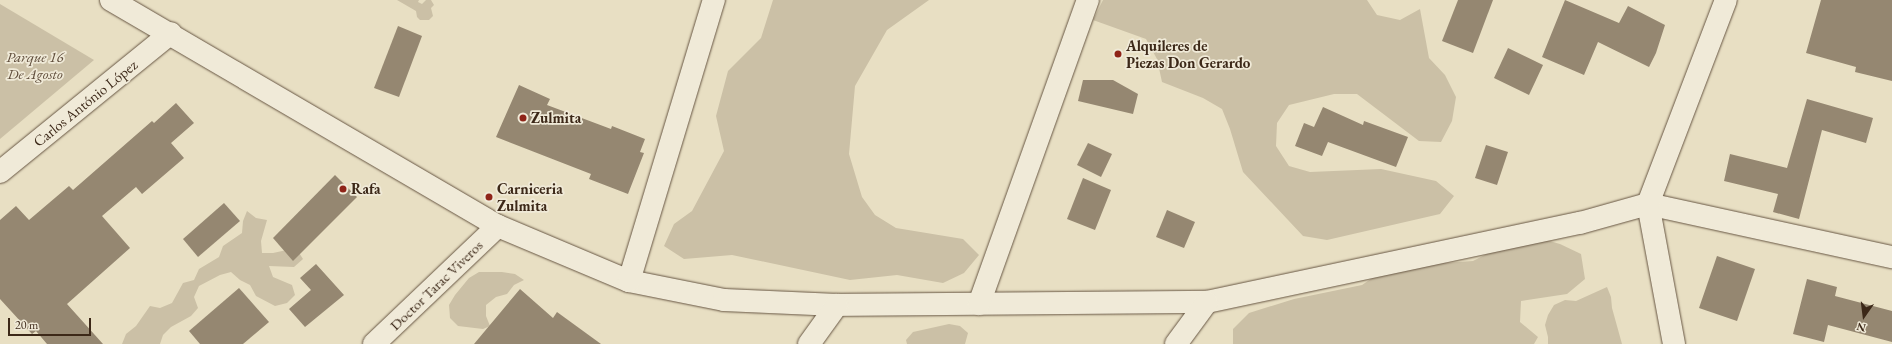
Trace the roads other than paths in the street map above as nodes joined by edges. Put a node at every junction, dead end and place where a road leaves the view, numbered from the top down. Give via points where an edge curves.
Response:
1 (714, 0) edge
2 (1088, 0) edge
3 (114, 1) edge
4 (1723, 1) edge
5 (170, 33) junction
6 (0, 172) edge
7 (1648, 204) junction
8 (498, 226) junction
9 (1890, 251) edge
10 (629, 281) junction
11 (1207, 302) junction
12 (979, 304) junction
13 (837, 306) junction
14 (374, 344) edge
15 (809, 344) edge
16 (1176, 344) edge
17 (1674, 344) edge

1 - 10 street
2 - 12 street
3 - 5 street
4 - 7 street
5 - 6 street, Carlos António López
5 - 8 street
7 - 9 street
7 - 11 street via 1580,222
7 - 17 street
8 - 10 street
8 - 14 street, Doctor Tarac Viveros
10 - 13 street via 724,300
11 - 12 street
11 - 16 street
12 - 13 street
13 - 15 street

